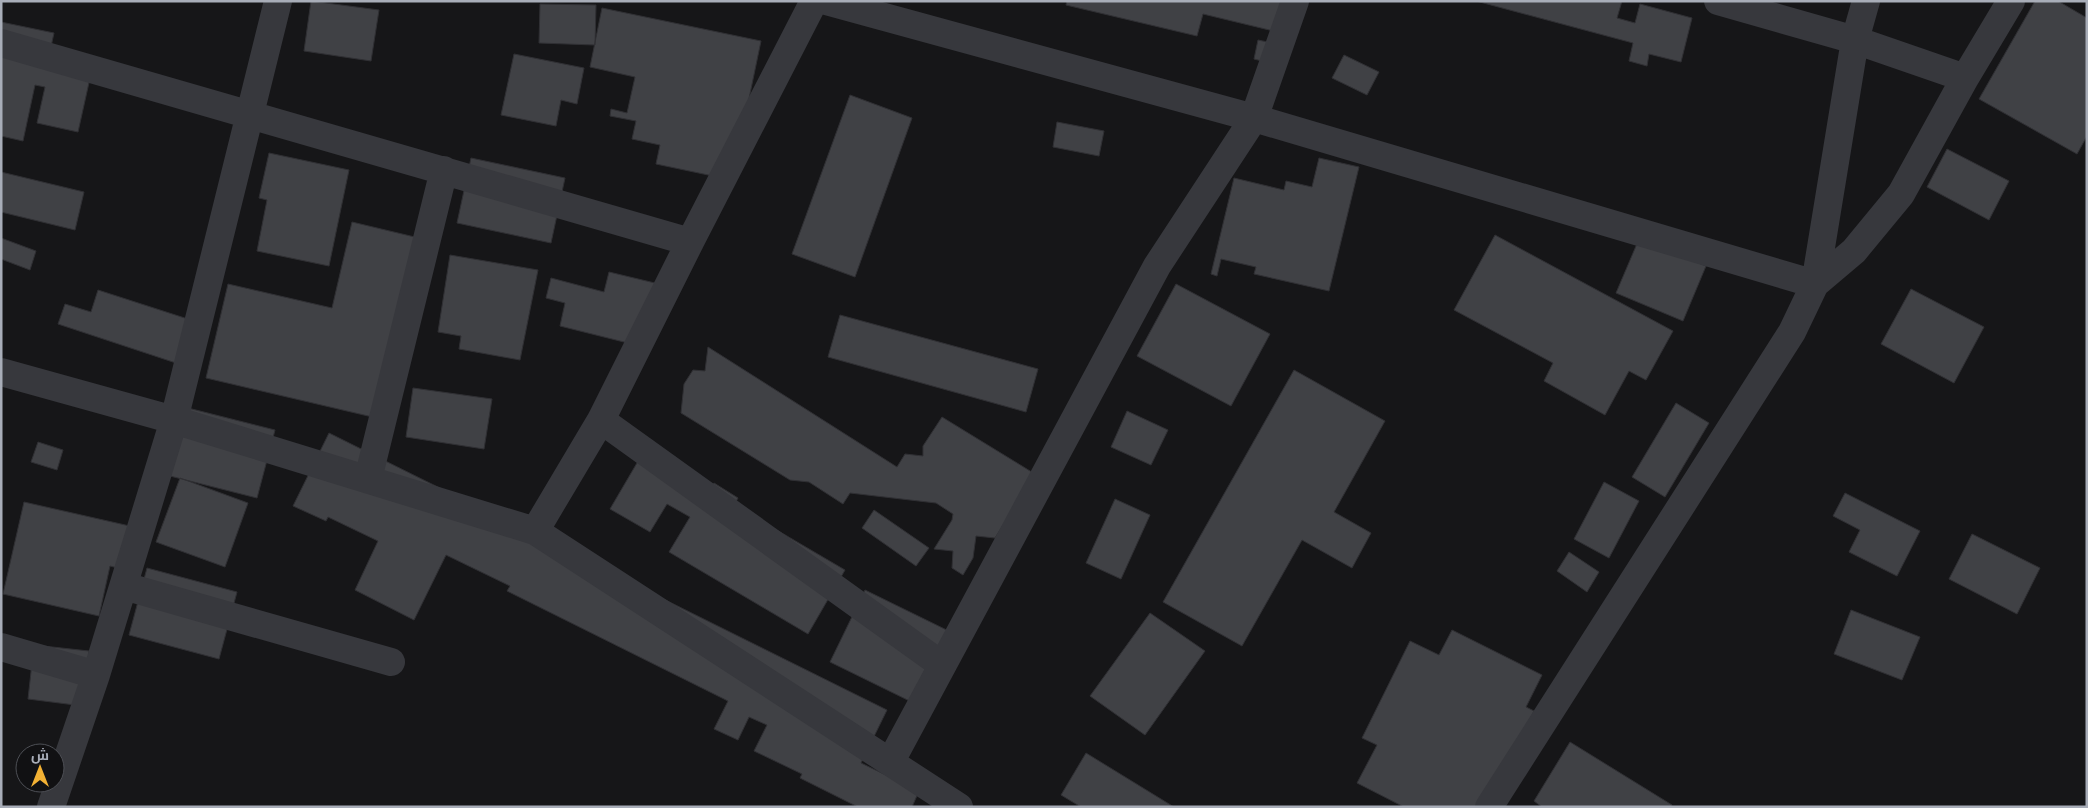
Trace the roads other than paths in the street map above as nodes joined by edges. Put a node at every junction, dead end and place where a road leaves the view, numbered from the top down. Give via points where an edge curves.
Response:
1 (278, 1) edge
2 (814, 1) edge
3 (826, 1) edge
4 (1295, 1) edge
5 (1718, 1) edge
6 (1866, 1) edge
7 (2011, 1) edge
8 (1855, 40) junction
9 (1, 43) edge
10 (1965, 78) junction
11 (250, 114) junction
12 (1254, 118) junction
13 (444, 170) junction
14 (690, 242) junction
15 (1815, 284) junction
16 (1, 372) edge
17 (174, 420) junction
18 (601, 420) junction
19 (368, 479) junction
20 (535, 531) junction
21 (124, 586) junction
22 (1, 647) edge
23 (391, 662) dead end
24 (942, 665) junction
25 (96, 675) junction
26 (891, 761) junction
27 (51, 807) edge
28 (959, 807) edge
29 (1489, 807) edge

1 - 11 street
2 - 14 street
3 - 12 street
4 - 12 street
5 - 8 street
6 - 8 street
7 - 10 street
8 - 10 street
8 - 15 street
9 - 11 street
10 - 15 street via 1900,194 1854,251
11 - 13 street
11 - 17 street
12 - 15 street
12 - 24 street via 1157,266
13 - 14 street
13 - 19 street
14 - 18 street
15 - 29 street via 1792,332
16 - 17 street
17 - 19 street
17 - 21 street
18 - 20 street
18 - 24 street
19 - 20 street
20 - 26 street
21 - 23 street
21 - 25 street
22 - 25 street
24 - 26 street
25 - 27 street
26 - 28 street

